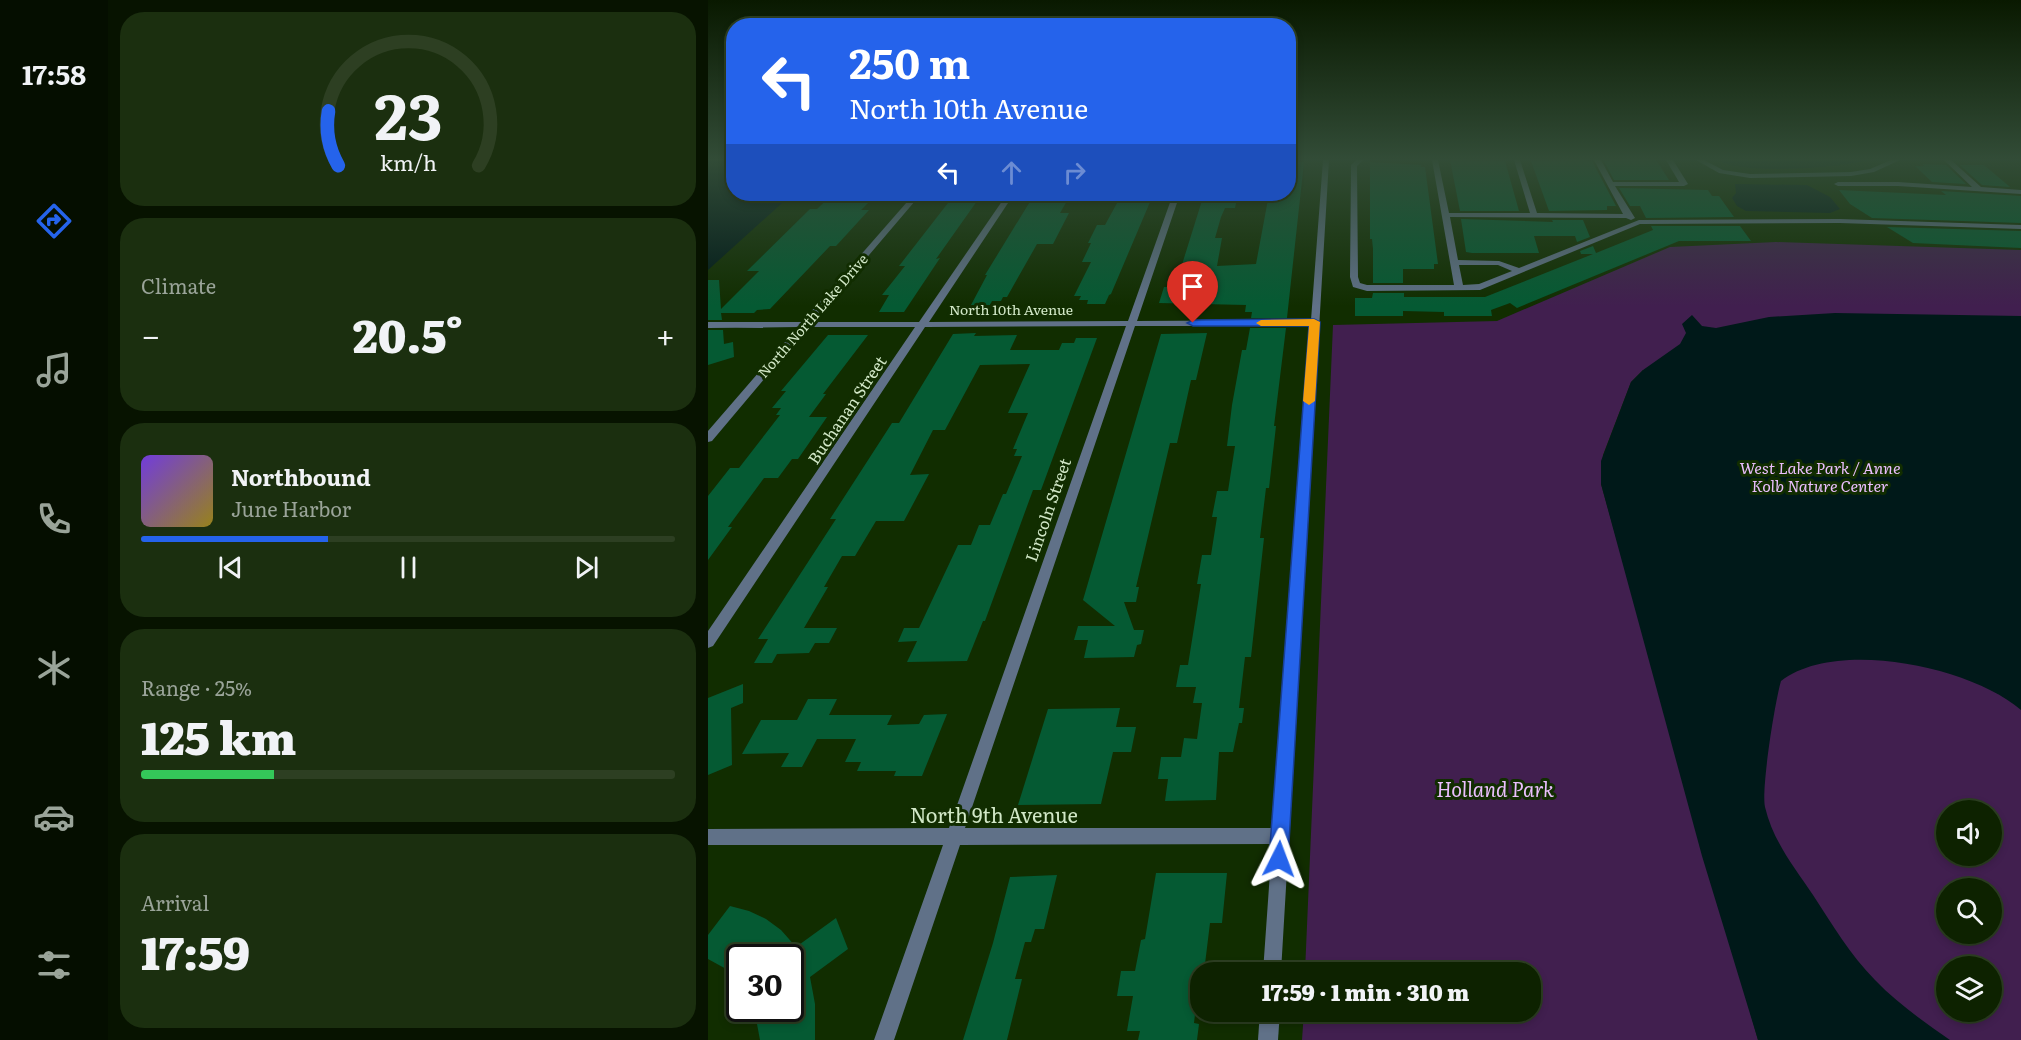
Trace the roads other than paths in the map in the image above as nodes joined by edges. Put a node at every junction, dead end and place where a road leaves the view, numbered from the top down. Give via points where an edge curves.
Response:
1 (905, 209) edge
2 (1000, 209) edge
3 (1171, 209) edge
4 (1322, 209) edge
5 (1354, 209) edge
6 (1445, 209) edge
7 (1532, 209) edge
8 (1624, 209) edge
9 (1446, 215) junction
10 (1534, 215) junction
11 (1628, 216) junction
12 (1639, 222) junction
13 (2021, 227) edge
14 (1455, 262) junction
15 (1520, 271) junction
16 (1460, 288) junction
17 (1314, 322) junction
18 (1129, 323) junction
19 (924, 324) junction
20 (806, 325) junction
21 (708, 326) edge
22 (708, 438) edge
23 (708, 642) edge
24 (1280, 836) junction
25 (708, 837) edge
26 (955, 837) junction
27 (1273, 962) edge
28 (1269, 1022) edge
29 (884, 1040) edge
30 (1268, 1040) edge

1 - 20 street, North North Lake Drive
2 - 19 street, Buchanan Street
3 - 18 street, Lincoln Street
4 - 17 street
5 - 16 street via 1356,285
6 - 9 street
7 - 10 street
8 - 11 street
9 - 10 street
9 - 14 street
10 - 11 street
11 - 12 street
12 - 13 street via 1840,221
12 - 15 street
14 - 15 street via 1499,263
14 - 16 street
15 - 16 street via 1480,288
17 - 18 street, North 10th Avenue
17 - 24 street
18 - 19 street, North 10th Avenue
18 - 26 street, Lincoln Street
19 - 20 street, North 10th Avenue
19 - 23 street, Buchanan Street
20 - 21 street, North 10th Avenue
20 - 22 street, North North Lake Drive
24 - 26 street, North 9th Avenue
24 - 27 street
25 - 26 street, North 9th Avenue
26 - 29 street
28 - 30 street

